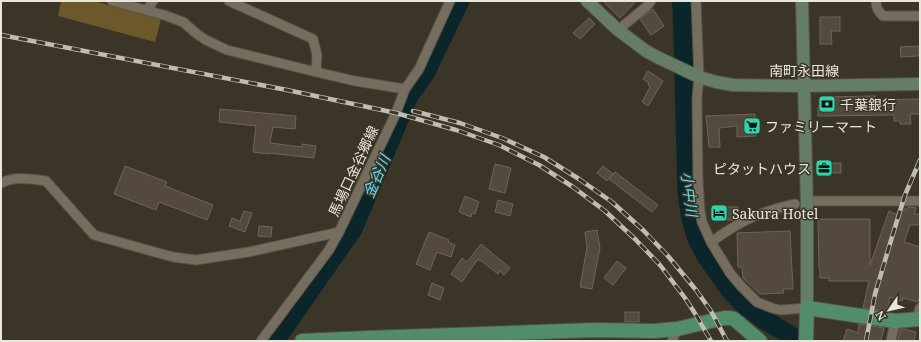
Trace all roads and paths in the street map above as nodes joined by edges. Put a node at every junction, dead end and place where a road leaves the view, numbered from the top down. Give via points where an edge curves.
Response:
1 (112, 1) edge
2 (154, 1) edge
3 (229, 1) edge
4 (450, 1) edge
5 (587, 1) edge
6 (651, 1) edge
7 (696, 1) edge
8 (802, 1) edge
9 (876, 1) edge
10 (147, 10) junction
11 (920, 16) edge
12 (618, 30) junction
13 (316, 72) junction
14 (690, 72) junction
15 (920, 84) edge
16 (803, 86) junction
17 (405, 89) junction
18 (1, 183) edge
19 (816, 201) dead end
20 (920, 201) edge
21 (795, 204) dead end
22 (339, 232) junction
23 (711, 242) junction
24 (807, 308) junction
25 (919, 315) edge
26 (895, 321) junction
27 (674, 335) edge
28 (368, 339) edge
29 (261, 341) edge
30 (302, 341) edge
31 (760, 341) edge
32 (806, 341) edge
33 (891, 341) edge

1 - 10 street
2 - 10 street
3 - 13 street via 313,39
4 - 17 street, 馬場口金谷郷線 via 419,70
5 - 12 street, 南町永田線
6 - 12 street
7 - 14 street
8 - 16 street
9 - 11 street via 876,6 883,16
10 - 13 street via 183,22 206,40 226,50
12 - 14 street, 南町永田線 via 646,51
13 - 17 street
14 - 16 street, 南町永田線 via 716,82 733,85
14 - 23 street via 697,98 700,210 702,222
15 - 16 street, 南町永田線
16 - 24 street
17 - 22 street, 馬場口金谷郷線
18 - 22 street via 28,178 46,181 94,235 173,257 196,260 249,252
19 - 20 street
21 - 23 street via 754,216
22 - 29 street, 馬場口金谷郷線 via 329,250
23 - 24 street via 730,273 757,302 780,310
24 - 26 main road
24 - 32 main road
25 - 26 main road
26 - 33 street
27 - 28 main road via 654,331 594,330
27 - 31 main road via 730,318
28 - 30 main road

